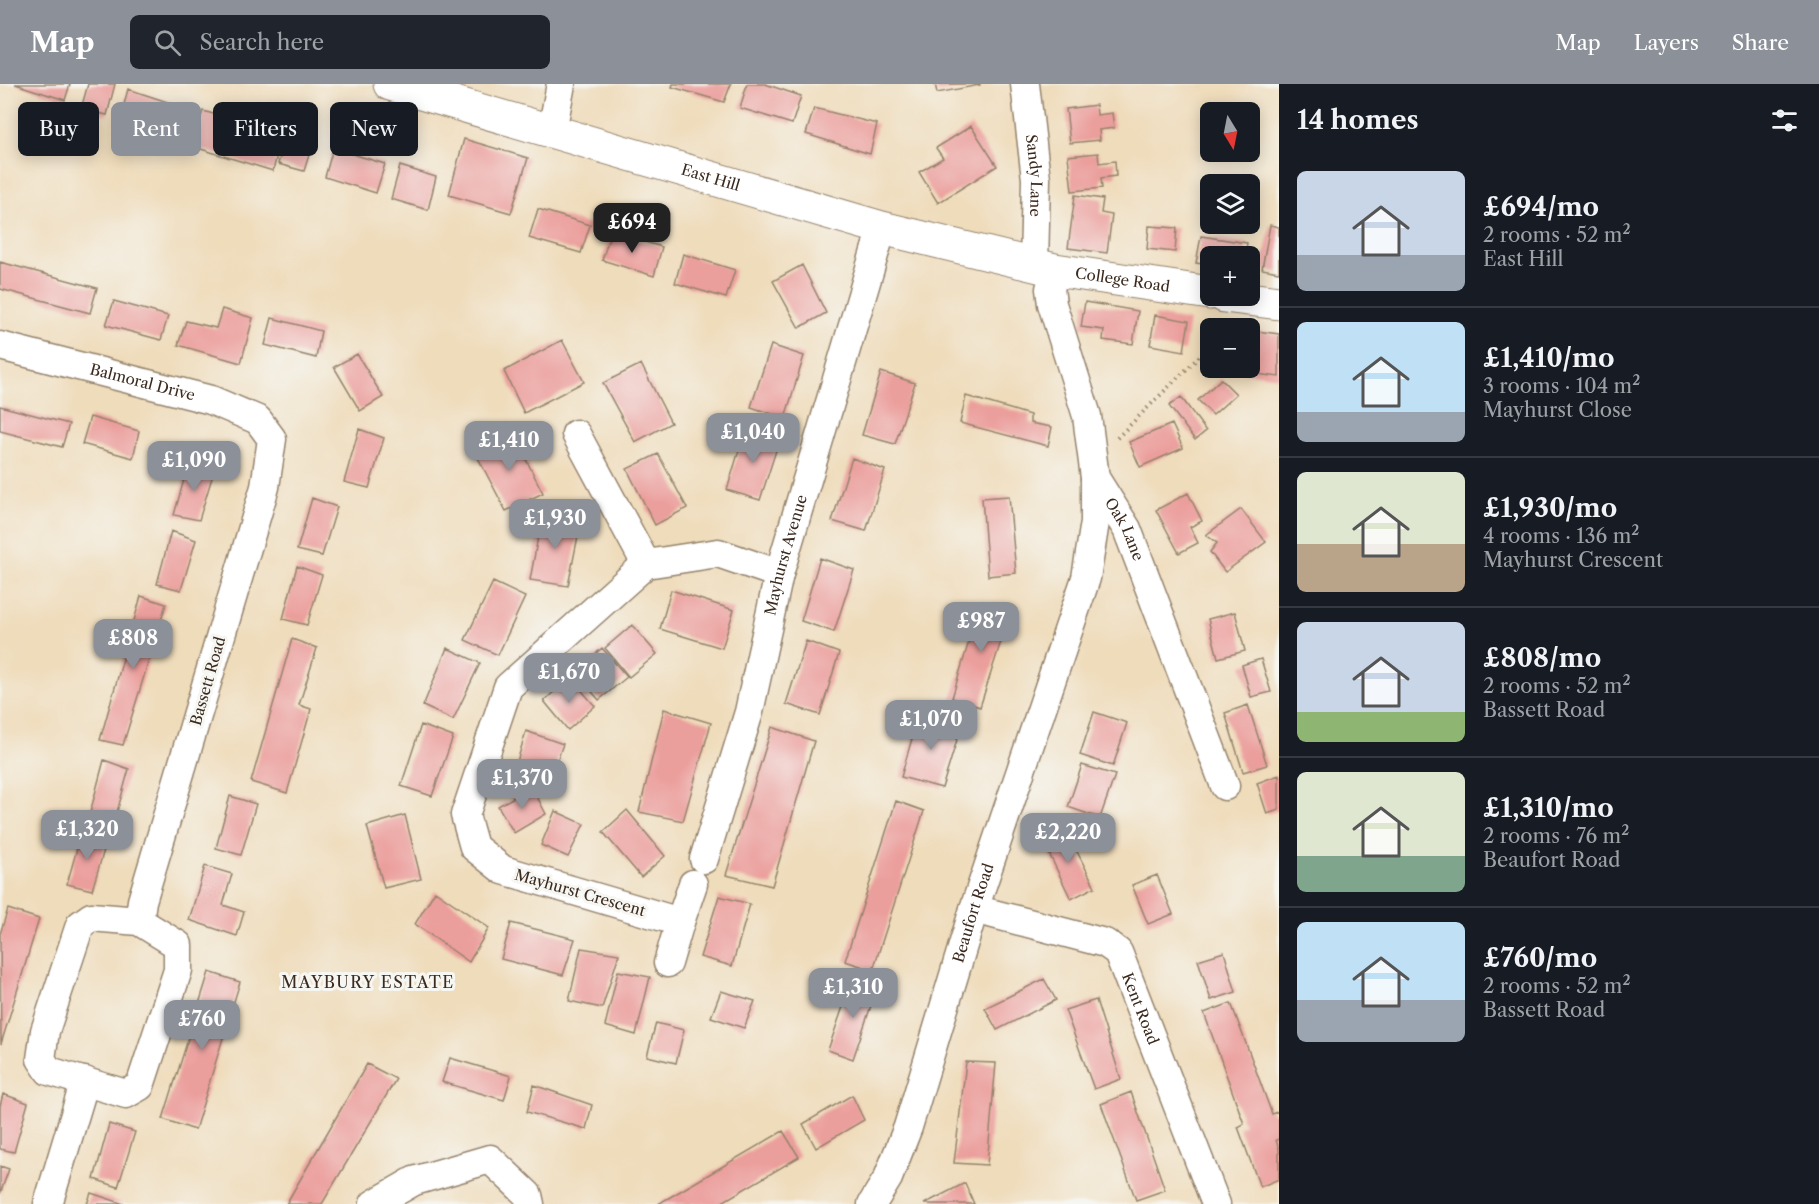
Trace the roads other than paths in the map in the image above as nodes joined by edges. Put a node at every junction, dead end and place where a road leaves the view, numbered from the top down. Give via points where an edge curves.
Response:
1 (390, 84) edge
2 (561, 84) edge
3 (1025, 84) edge
4 (552, 130) junction
5 (882, 228) junction
6 (1045, 268) junction
7 (1200, 292) edge
8 (1260, 301) edge
9 (1279, 303) edge
10 (0, 346) edge
11 (576, 434) dead end
12 (272, 439) joint
13 (1094, 470) junction
14 (646, 564) junction
15 (779, 574) junction
16 (1225, 786) dead end
17 (974, 909) junction
18 (139, 921) junction
19 (680, 922) junction
20 (668, 963) dead end
21 (85, 1081) junction
22 (48, 1204) edge
23 (374, 1204) edge
24 (530, 1204) edge
25 (872, 1204) edge
26 (1216, 1204) edge

1 - 4 street, East Hill
2 - 4 street
3 - 6 street, Sandy Lane
4 - 5 street, East Hill
5 - 6 street, East Hill
5 - 15 street, Mayhurst Avenue
6 - 7 street, College Road
6 - 13 street, Oak Lane via 1052,304 1087,416
8 - 9 street
10 - 12 street, Balmoral Drive via 211,400 258,420
11 - 14 street
12 - 18 street, Bassett Road via 265,487
13 - 16 street, Oak Lane via 1127,530
13 - 17 street, Beaufort Road via 1095,522 1086,578
14 - 15 street via 718,553
14 - 19 street, Mayhurst Crescent via 508,687 465,815 474,848 503,870
15 - 19 street, Mayhurst Avenue via 749,712
17 - 25 street, Beaufort Road via 908,1126 888,1178
17 - 26 street, Kent Road via 1105,943 1118,952
18 - 21 street via 178,945 178,970 140,1086 126,1094
18 - 21 street via 91,917 80,925 45,1030 41,1059 49,1071
19 - 20 street
21 - 22 street
23 - 24 street via 414,1181 490,1159 528,1195

